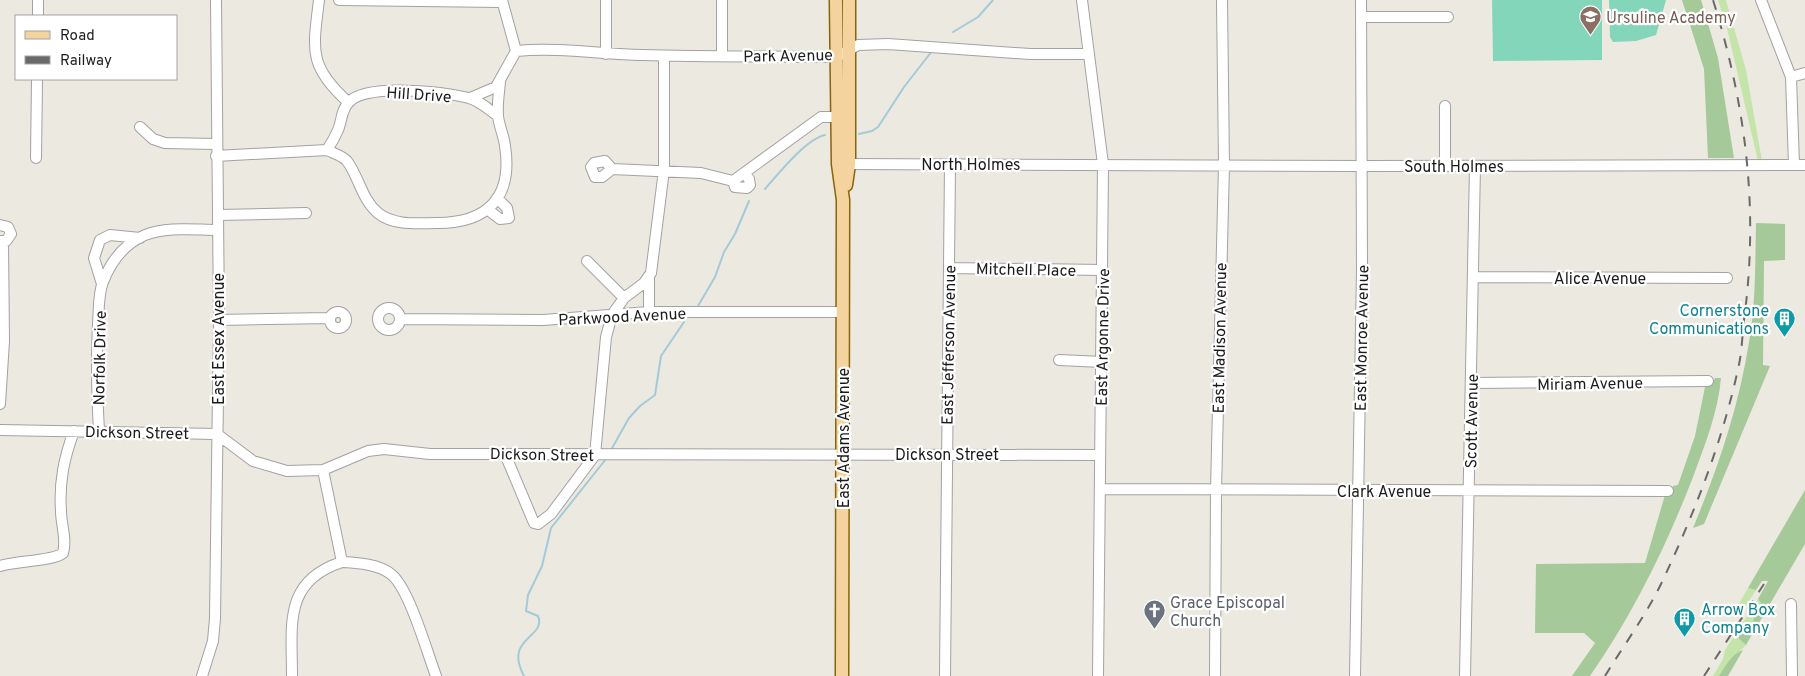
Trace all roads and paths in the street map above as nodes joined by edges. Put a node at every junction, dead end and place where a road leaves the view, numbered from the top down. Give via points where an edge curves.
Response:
1 (38, 0) edge
2 (216, 0) edge
3 (319, 0) edge
4 (339, 0) edge
5 (606, 0) edge
6 (722, 0) edge
7 (836, 0) edge
8 (849, 0) edge
9 (1082, 0) edge
10 (1222, 0) edge
11 (1361, 0) edge
12 (1761, 0) edge
13 (502, 1) edge
14 (38, 15) edge
15 (1361, 17) junction
16 (1448, 17) dead end
17 (849, 50) junction
18 (516, 51) junction
19 (606, 54) junction
20 (1088, 54) junction
21 (664, 56) junction
22 (722, 56) junction
23 (837, 56) junction
24 (1805, 73) edge
25 (1791, 77) junction
26 (37, 80) edge
27 (500, 82) junction
28 (470, 98) junction
29 (348, 102) junction
30 (1445, 106) dead end
31 (498, 116) junction
32 (838, 116) junction
33 (140, 127) dead end
34 (334, 137) junction
35 (216, 144) junction
36 (327, 150) junction
37 (216, 156) junction
38 (36, 158) dead end
39 (346, 159) junction
40 (844, 164) junction
41 (950, 164) junction
42 (1102, 164) junction
43 (1224, 165) junction
44 (1794, 165) junction
45 (1805, 165) edge
46 (1363, 166) junction
47 (1445, 166) junction
48 (1475, 166) junction
49 (612, 169) dead end
50 (664, 170) junction
51 (744, 173) junction
52 (733, 181) junction
53 (497, 198) junction
54 (487, 209) junction
55 (306, 213) dead end
56 (218, 215) junction
57 (0, 225) edge
58 (218, 230) junction
59 (140, 238) junction
60 (2, 242) edge
61 (588, 262) dead end
62 (949, 268) junction
63 (1103, 270) junction
64 (1474, 277) junction
65 (649, 278) junction
66 (1727, 278) dead end
67 (102, 284) junction
68 (624, 298) junction
69 (649, 312) junction
70 (843, 312) junction
71 (612, 315) junction
72 (330, 318) dead end
73 (400, 319) dead end
74 (219, 320) junction
75 (1059, 360) dead end
76 (1102, 362) junction
77 (1708, 381) dead end
78 (1472, 384) junction
79 (0, 404) edge
80 (0, 430) edge
81 (74, 431) junction
82 (99, 431) junction
83 (217, 434) junction
84 (843, 453) junction
85 (505, 454) junction
86 (947, 454) junction
87 (1100, 454) junction
88 (603, 455) junction
89 (323, 470) junction
90 (1100, 489) junction
91 (1216, 490) junction
92 (1358, 491) junction
93 (1469, 491) junction
94 (1668, 491) dead end
95 (342, 562) junction
96 (0, 566) edge
97 (1791, 604) dead end
98 (202, 676) edge
99 (292, 676) edge
100 (436, 676) edge
101 (842, 676) edge
102 (945, 676) edge
103 (1098, 676) edge
104 (1215, 676) edge
105 (1355, 676) edge
106 (1466, 676) edge
107 (1792, 676) edge

1 - 14 street
2 - 35 street, East Essex Avenue
3 - 29 street via 315,57 326,80
4 - 13 street
5 - 19 street
6 - 22 street
7 - 23 main road
8 - 17 main road
9 - 20 street, East Argonne Drive
10 - 43 street, East Madison Avenue
11 - 15 street, East Monroe Avenue
12 - 25 street
13 - 18 street
15 - 16 street
15 - 46 street, East Monroe Avenue
17 - 20 street, Park Avenue via 858,45 888,44
17 - 23 street, Park Avenue
17 - 40 main road
18 - 19 street, Park Avenue via 548,48
18 - 27 street
19 - 21 street, Park Avenue
20 - 42 street, East Argonne Drive
21 - 22 street, Park Avenue
21 - 50 street
22 - 23 street, Park Avenue
23 - 32 main road
24 - 25 street
25 - 44 street
26 - 38 street
27 - 28 street, Hill Drive via 496,87
27 - 31 street
28 - 29 street, Hill Drive via 393,90 358,95
28 - 31 street, Hill Drive
29 - 34 street
30 - 47 street
31 - 53 street via 506,168
32 - 40 main road
32 - 51 street via 821,116
33 - 35 street via 153,139 165,143
34 - 36 street
34 - 39 street
35 - 37 street, East Essex Avenue
36 - 37 street
36 - 39 street
37 - 56 street, East Essex Avenue
39 - 54 street via 371,206 388,219 404,223 454,223 470,219
40 - 41 street, North Holmes
40 - 70 main road, East Adams Avenue
41 - 42 street, North Holmes
41 - 62 street, East Jefferson Avenue
42 - 43 street, South Holmes
42 - 63 street, East Argonne Drive
43 - 46 street, South Holmes
43 - 91 street, East Madison Avenue
44 - 45 street, South Holmes
44 - 48 street, South Holmes
46 - 47 street, South Holmes
46 - 92 street, East Monroe Avenue
47 - 48 street, South Holmes
48 - 64 street, Scott Avenue
49 - 50 street
50 - 52 street via 701,173
50 - 65 street
51 - 52 street
51 - 52 street via 749,179 747,188 735,187
53 - 54 street
53 - 54 street via 506,208 509,218 500,219
55 - 56 street
56 - 58 street, East Essex Avenue
57 - 60 street via 5,225 10,232 8,239
58 - 59 street, Norfolk Drive via 161,231
58 - 74 street, East Essex Avenue
59 - 67 street, Norfolk Drive via 118,254
59 - 67 street, Norfolk Drive via 110,235 100,240 94,258
60 - 79 street via 4,341
61 - 68 street
62 - 63 street, Mitchell Place
62 - 86 street, East Jefferson Avenue
63 - 76 street, East Argonne Drive
64 - 66 street, Alice Avenue
64 - 78 street, Scott Avenue
65 - 68 street
65 - 69 street
67 - 82 street, Norfolk Drive via 96,356
68 - 71 street
69 - 70 street, Parkwood Avenue
69 - 71 street, Parkwood Avenue
70 - 84 main road, East Adams Avenue
71 - 73 street, Parkwood Avenue via 543,320
71 - 88 street via 606,337
72 - 74 street
74 - 83 street, East Essex Avenue
75 - 76 street
76 - 87 street, East Argonne Drive
77 - 78 street, Miriam Avenue
78 - 93 street, Scott Avenue
80 - 81 street, Dickson Street
81 - 82 street, Dickson Street
81 - 96 street via 61,477 63,553 53,558
82 - 83 street, Dickson Street
83 - 89 street, Dickson Street via 253,461 268,467 288,471
83 - 98 street, East Essex Avenue via 216,618
84 - 86 street, Dickson Street
84 - 88 street, Dickson Street
84 - 101 main road, East Adams Avenue
85 - 88 street, Dickson Street
85 - 88 street via 530,515 538,524
85 - 89 street, Dickson Street via 430,454 384,448 368,451
86 - 87 street, Dickson Street
86 - 102 street, East Jefferson Avenue
87 - 90 street, East Argonne Drive
89 - 95 street
90 - 91 street, Clark Avenue
90 - 103 street, East Argonne Drive
91 - 92 street, Clark Avenue
91 - 104 street, East Madison Avenue
92 - 93 street, Clark Avenue
92 - 105 street, East Monroe Avenue
93 - 94 street, Clark Avenue
93 - 106 street, Scott Avenue
95 - 99 street via 315,574 296,598 292,616
95 - 100 street via 374,566 390,574 402,588
97 - 107 street

